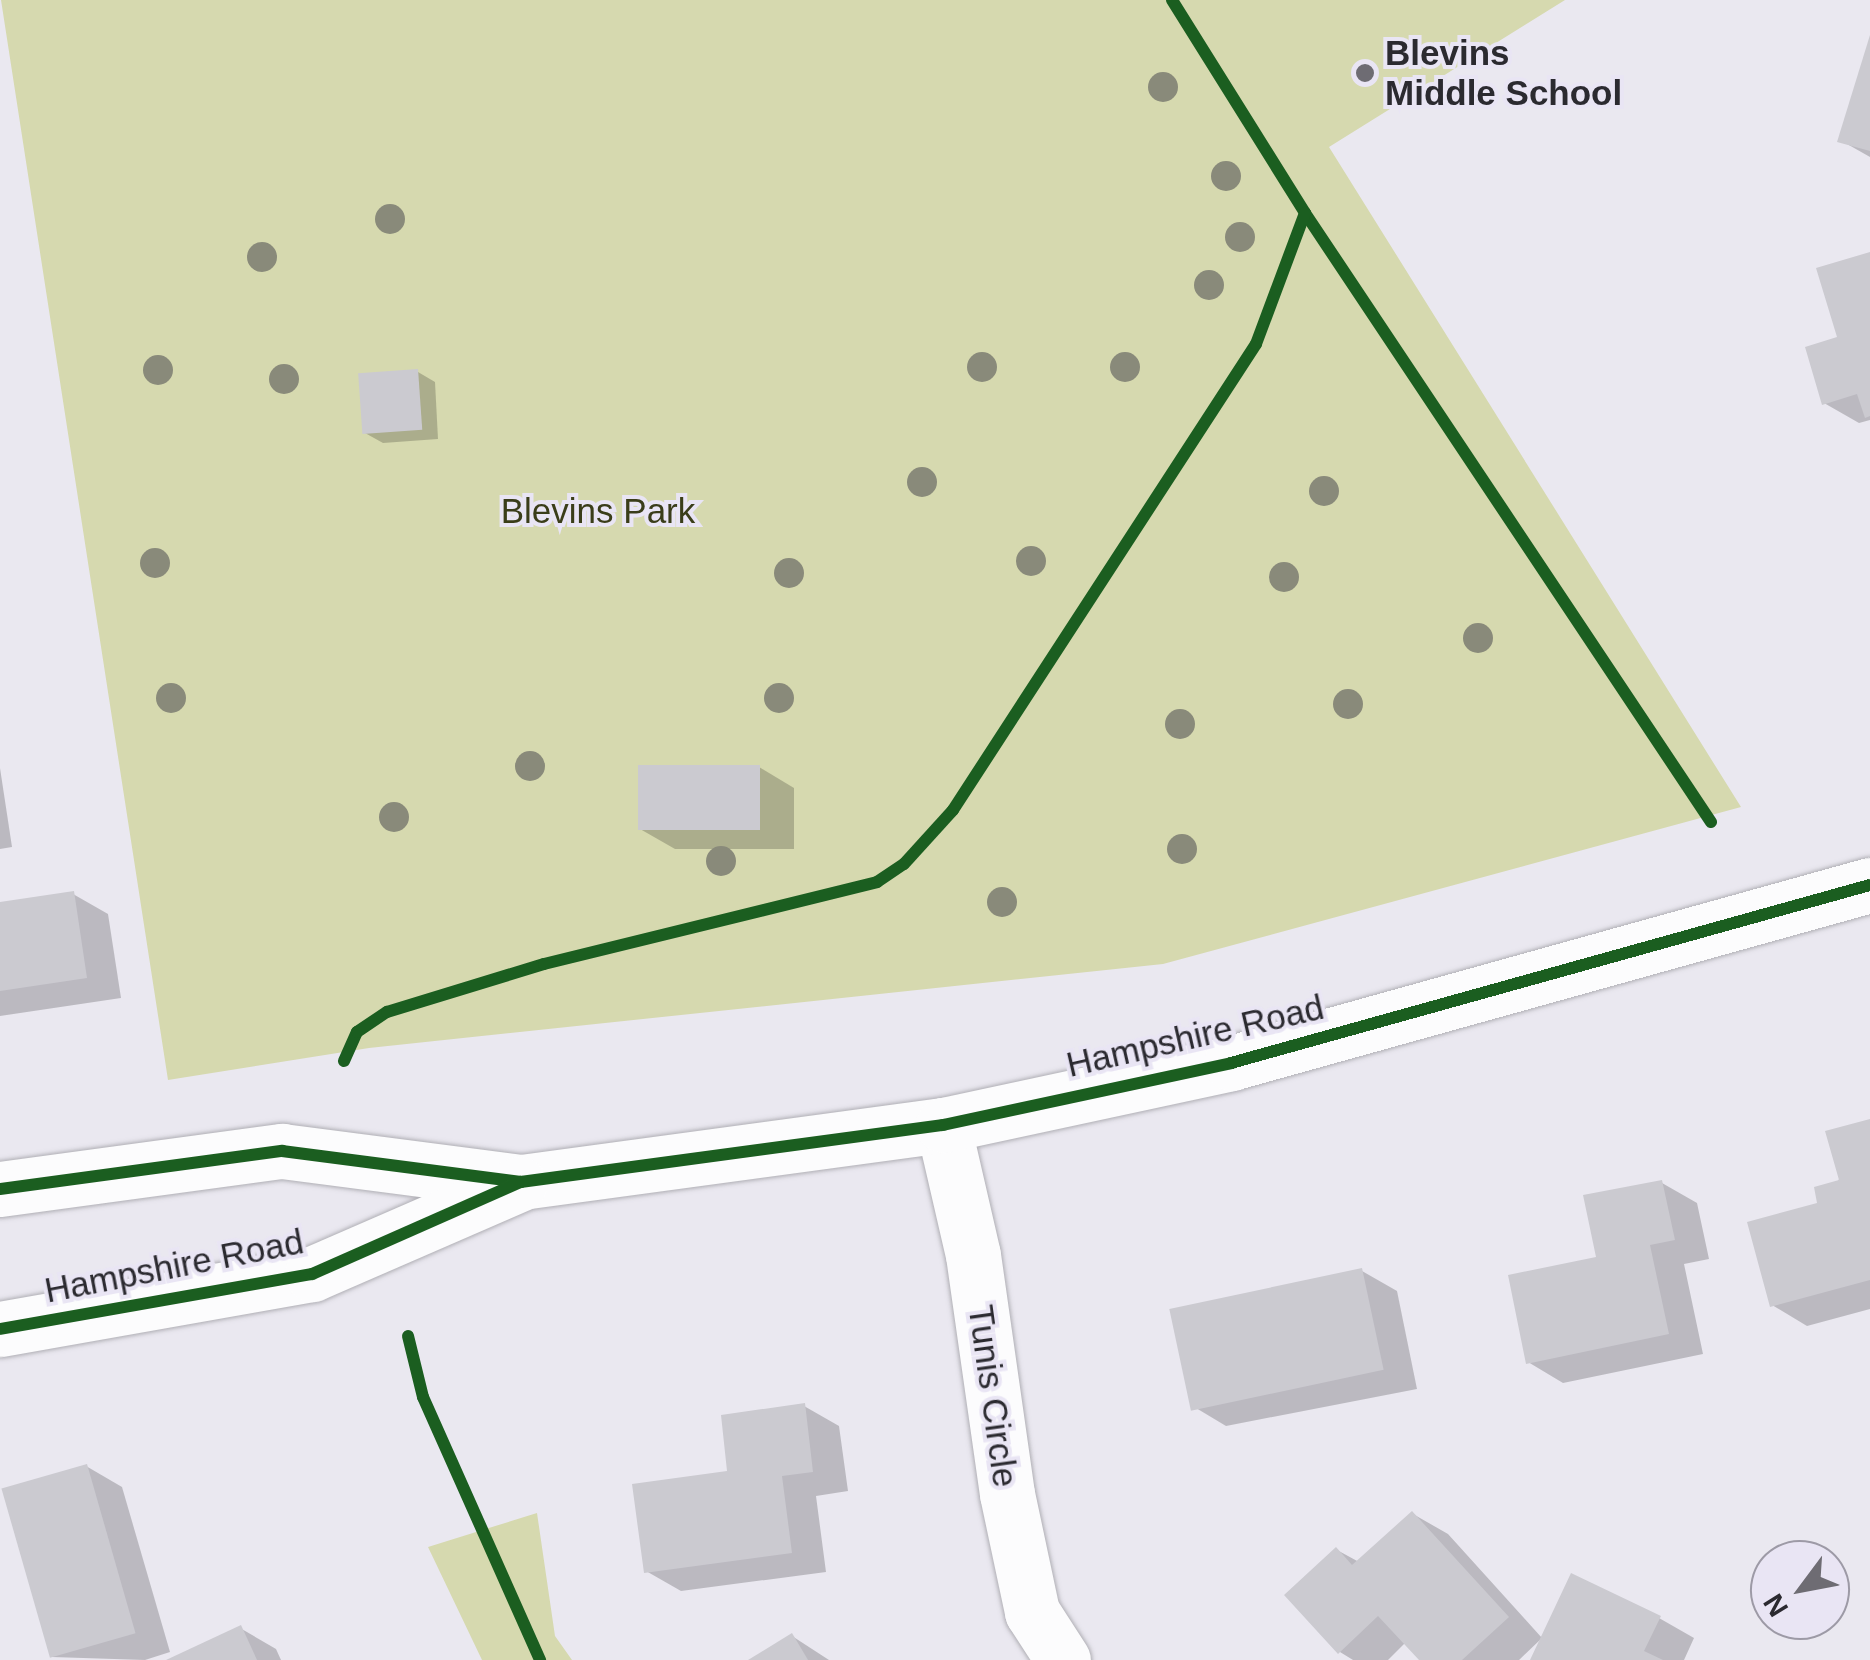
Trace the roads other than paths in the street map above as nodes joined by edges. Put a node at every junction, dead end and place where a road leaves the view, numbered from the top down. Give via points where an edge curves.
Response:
1 (1870, 886) edge
2 (943, 1124) junction
3 (521, 1182) junction
4 (0, 1189) edge
5 (0, 1330) edge
6 (1063, 1660) edge

1 - 2 street, Hampshire Road via 1231,1063
2 - 3 street, Hampshire Road
2 - 6 street, Tunis Circle via 973,1255 1007,1494 1032,1612
3 - 4 street, Hampshire Road via 282,1150
3 - 5 street, Hampshire Road via 312,1274

